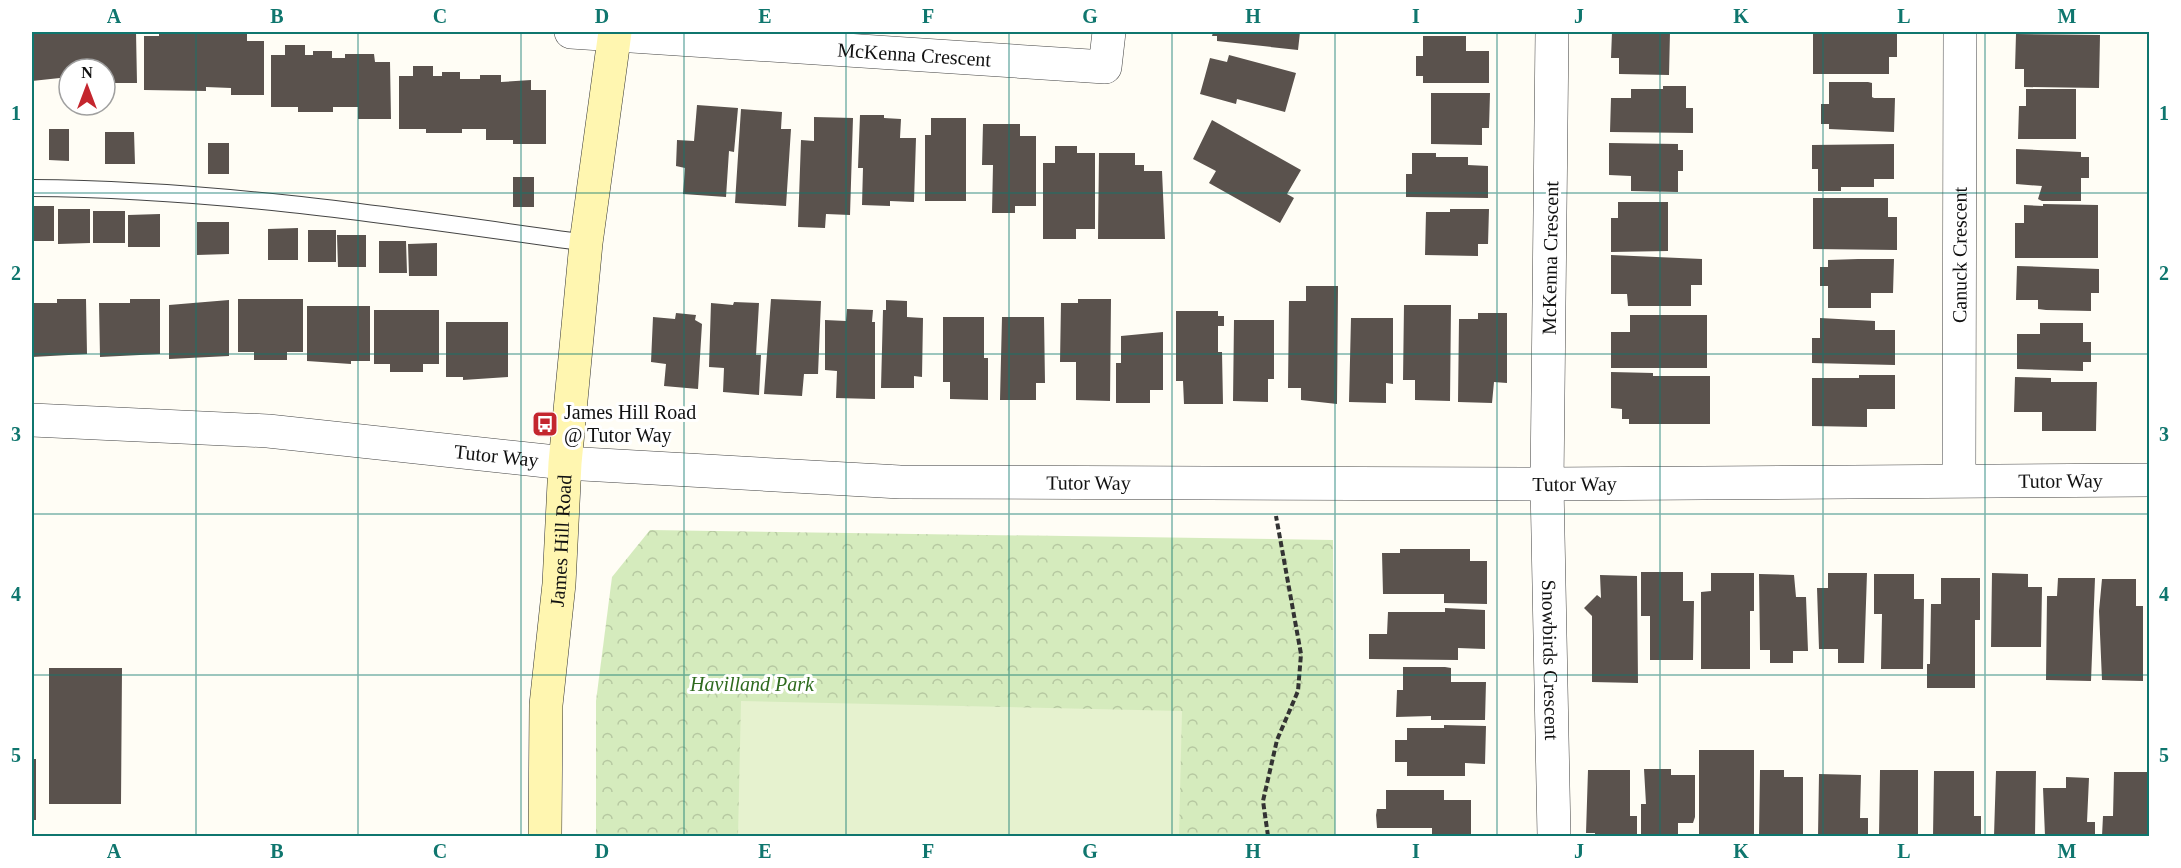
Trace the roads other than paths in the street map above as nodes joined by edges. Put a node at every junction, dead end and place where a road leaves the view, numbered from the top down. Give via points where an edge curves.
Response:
1 (571, 32) edge
2 (1109, 32) edge
3 (1552, 32) edge
4 (1960, 32) edge
5 (614, 33) edge
6 (882, 42) edge
7 (32, 188) edge
8 (586, 243) junction
9 (32, 420) edge
10 (565, 463) junction
11 (1959, 479) junction
12 (2150, 480) edge
13 (1547, 484) junction
14 (545, 837) edge
15 (1554, 837) edge

1 - 5 street, McKenna Crescent
2 - 6 street, McKenna Crescent via 1105,67
3 - 13 street, McKenna Crescent
4 - 11 street, Canuck Crescent
5 - 6 street, McKenna Crescent
5 - 8 street, James Hill Road
7 - 8 lane via 101,188 334,207
8 - 10 street, James Hill Road
9 - 10 street, Tutor Way via 268,431
10 - 13 street, Tutor Way via 900,482
10 - 14 street, James Hill Road via 560,584 546,705
11 - 12 street, Tutor Way
11 - 13 street, Tutor Way
13 - 15 street, Snowbirds Crescent

